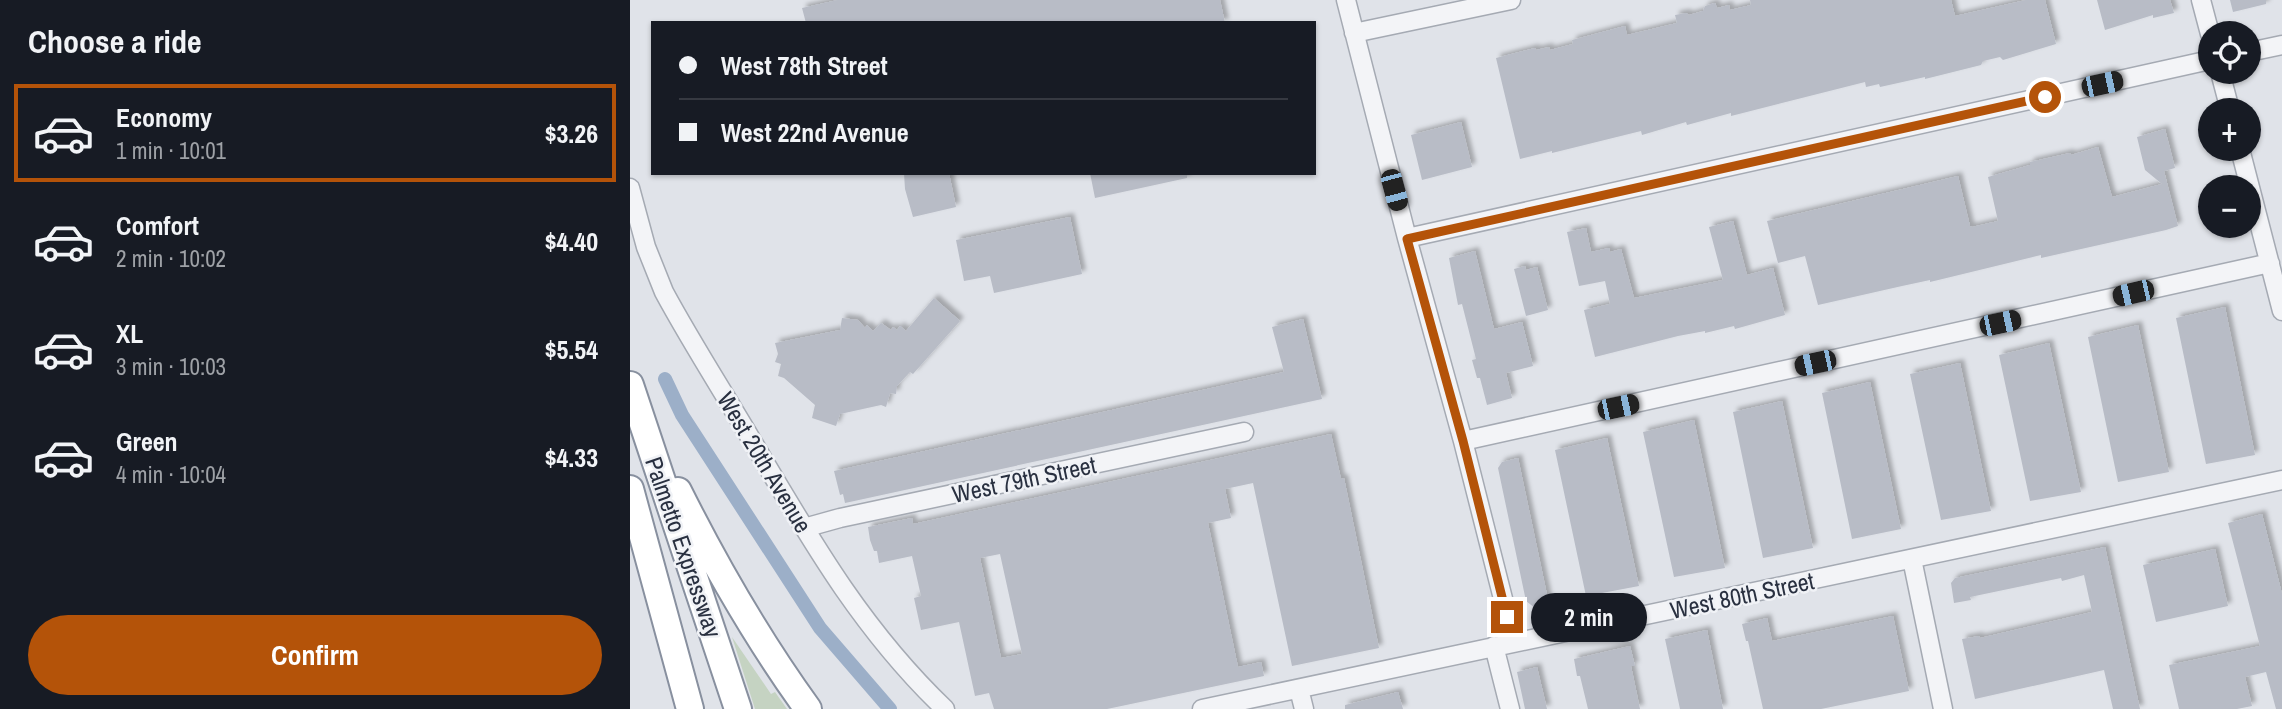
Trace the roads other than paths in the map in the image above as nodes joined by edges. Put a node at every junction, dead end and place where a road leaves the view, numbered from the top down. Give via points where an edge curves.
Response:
1 (1346, 0) edge
2 (1511, 0) edge
3 (2202, 0) edge
4 (2207, 21) edge
5 (1354, 33) junction
6 (2282, 45) edge
7 (2261, 49) edge
8 (2198, 63) edge
9 (2243, 161) edge
10 (630, 188) edge
11 (1407, 239) junction
12 (2270, 263) junction
13 (2282, 311) edge
14 (630, 385) edge
15 (1244, 432) dead end
16 (637, 438) edge
17 (1463, 441) junction
18 (2282, 480) edge
19 (630, 489) edge
20 (804, 528) junction
21 (630, 554) edge
22 (1912, 559) junction
23 (1514, 642) junction
24 (1494, 646) junction
25 (1299, 689) junction
26 (672, 709) edge
27 (690, 709) edge
28 (721, 709) edge
29 (738, 709) edge
30 (808, 709) edge
31 (945, 709) edge
32 (1202, 709) edge
33 (1304, 709) edge
34 (1510, 709) edge
35 (1943, 709) edge

1 - 5 street
2 - 5 street
3 - 4 street
5 - 11 street
6 - 7 street
8 - 11 street
9 - 12 street
10 - 20 street, West 20th Avenue via 660,284
11 - 17 street
12 - 13 street
12 - 17 street
14 - 16 highway, Palmetto Expressway
15 - 20 street, West 79th Street
16 - 28 highway
16 - 29 highway, Palmetto Expressway
16 - 30 highway via 754,631
17 - 23 street
18 - 22 street, West 80th Street
19 - 27 highway
20 - 31 street, West 20th Avenue via 871,628
21 - 26 highway
22 - 23 street, West 80th Street
22 - 35 street
23 - 24 street, West 80th Street
24 - 25 street, West 80th Street
24 - 34 street
25 - 32 street, West 80th Street
25 - 33 street

